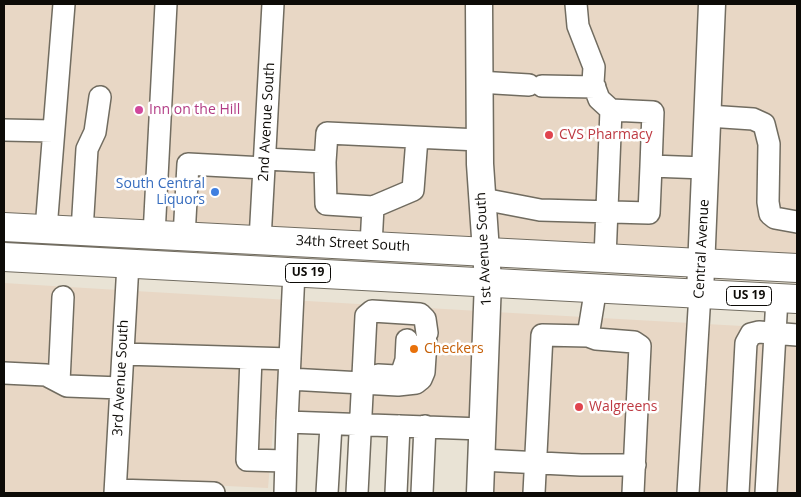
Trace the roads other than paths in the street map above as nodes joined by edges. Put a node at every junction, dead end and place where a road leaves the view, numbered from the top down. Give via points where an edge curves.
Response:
1 (64, 4) edge
2 (166, 4) edge
3 (273, 4) edge
4 (479, 4) edge
5 (576, 4) edge
6 (712, 4) edge
7 (478, 82) junction
8 (595, 87) junction
9 (100, 97) dead end
10 (611, 110) junction
11 (708, 116) junction
12 (4, 130) edge
13 (54, 131) junction
14 (417, 138) junction
15 (479, 140) junction
16 (325, 162) junction
17 (264, 163) junction
18 (651, 166) junction
19 (705, 168) junction
20 (483, 199) junction
21 (373, 207) junction
22 (607, 212) junction
23 (797, 222) edge
24 (4, 227) edge
25 (46, 229) junction
26 (82, 231) junction
27 (154, 235) junction
28 (184, 236) junction
29 (251, 240) junction
30 (4, 246) edge
31 (378, 246) junction
32 (487, 251) junction
33 (4, 258) edge
34 (605, 258) junction
35 (702, 263) junction
36 (128, 264) junction
37 (797, 268) edge
38 (300, 272) junction
39 (488, 281) junction
40 (596, 288) junction
41 (700, 293) junction
42 (63, 297) dead end
43 (787, 299) edge
44 (797, 335) edge
45 (588, 336) junction
46 (773, 338) junction
47 (123, 354) junction
48 (251, 358) junction
49 (290, 369) junction
50 (4, 373) edge
51 (59, 382) junction
52 (362, 383) junction
53 (121, 388) junction
54 (287, 422) junction
55 (360, 424) junction
56 (331, 425) junction
57 (399, 426) junction
58 (425, 426) junction
59 (482, 429) junction
60 (286, 460) junction
61 (481, 460) junction
62 (535, 463) junction
63 (635, 465) junction
64 (115, 492) edge
65 (214, 493) edge
66 (285, 493) edge
67 (327, 493) edge
68 (357, 493) edge
69 (396, 493) edge
70 (422, 493) edge
71 (480, 493) edge
72 (534, 493) edge
73 (633, 493) edge
74 (688, 493) edge
75 (738, 493) edge
76 (766, 493) edge

1 - 13 street
2 - 27 street
3 - 17 street, 2nd Avenue South
4 - 7 main road, 1st Avenue South
5 - 8 street via 578,26 594,67
6 - 11 main road, Central Avenue
7 - 8 street
7 - 15 main road, 1st Avenue South
8 - 10 street via 599,98
9 - 26 street via 95,132 87,149
10 - 18 street via 653,112
10 - 22 street
11 - 19 main road, Central Avenue
11 - 23 street via 753,119 764,124 769,144 770,214
12 - 13 street
13 - 25 street
14 - 15 street
14 - 16 street via 327,133
14 - 21 street via 413,190
15 - 20 main road, 1st Avenue South
16 - 17 street
16 - 21 street via 326,204
17 - 28 street via 188,164
17 - 29 street, 2nd Avenue South
18 - 19 street
18 - 22 street via 649,213
19 - 35 main road, Central Avenue
20 - 22 street via 540,210
20 - 32 main road, 1st Avenue South
21 - 31 street
22 - 34 street
24 - 25 highway, 34th Street South / US 19
25 - 26 highway, 34th Street South / US 19
25 - 30 highway via 23,247
26 - 27 highway, 34th Street South / US 19
27 - 28 highway, 34th Street South / US 19
28 - 29 highway, 34th Street South / US 19
29 - 31 highway, 34th Street South / US 19
29 - 36 highway via 233,257 147,252
31 - 32 highway, 34th Street South / US 19
31 - 38 highway via 378,264 314,261
32 - 34 highway, 34th Street South / US 19
32 - 39 main road, 1st Avenue South
33 - 36 highway, US 19
34 - 35 highway, 34th Street South / US 19
35 - 37 highway, US 19
35 - 41 main road, Central Avenue
36 - 38 highway, US 19
36 - 47 street, 3rd Avenue South
38 - 39 highway, US 19
38 - 49 street
39 - 40 highway, US 19
39 - 59 main road, 1st Avenue South
40 - 41 highway, US 19
40 - 45 street
41 - 43 highway, US 19
41 - 74 street, Central Avenue
42 - 51 street
43 - 46 street
44 - 46 street
45 - 62 street via 542,336
45 - 63 street via 634,342 640,346
46 - 75 street via 759,332 751,334 746,343
46 - 76 street
47 - 48 street
47 - 53 street, 3rd Avenue South
48 - 49 street
48 - 60 street via 247,460
49 - 52 street
49 - 54 street
50 - 51 street via 46,375
51 - 53 street via 67,386
52 - 52 street via 409,385 421,379 424,372 415,332 372,310 366,316
52 - 55 street
53 - 64 street, 3rd Avenue South
54 - 56 street
54 - 60 street
55 - 56 street
55 - 57 street
55 - 68 street
56 - 67 street
57 - 58 street
57 - 69 street
58 - 59 street
58 - 70 street
59 - 61 main road, 1st Avenue South
60 - 66 street
61 - 62 street
61 - 71 main road, 1st Avenue South
62 - 63 street
62 - 72 street
63 - 73 street
64 - 65 street

